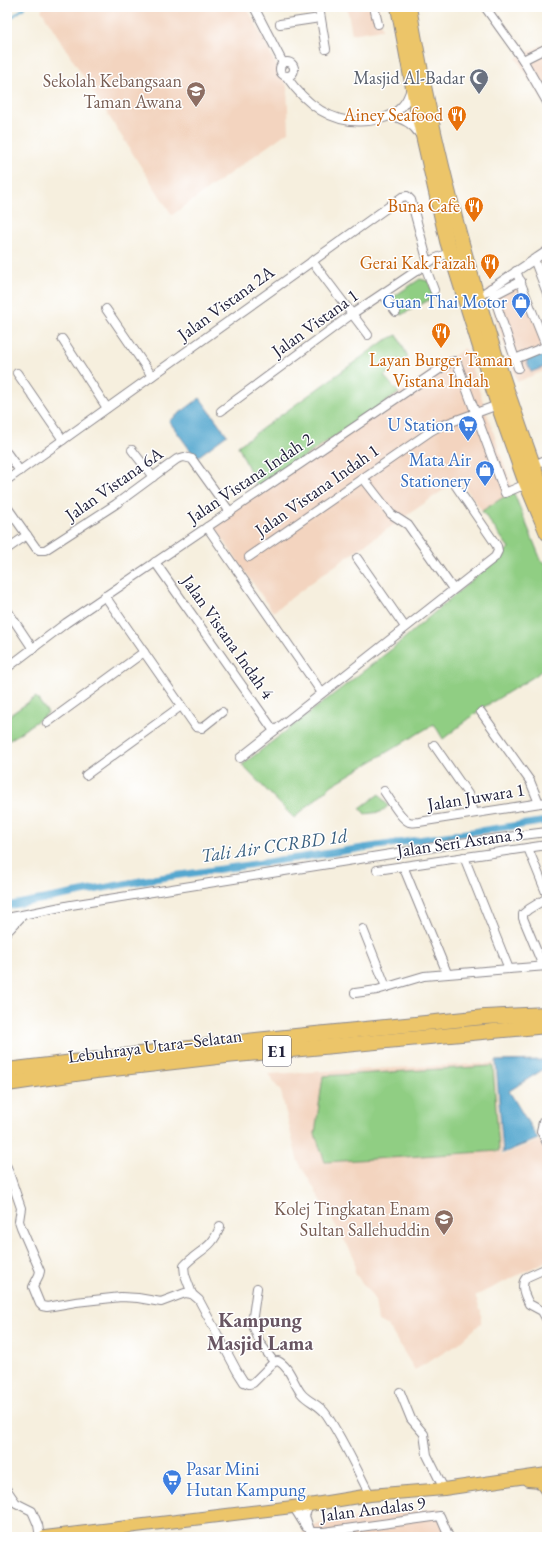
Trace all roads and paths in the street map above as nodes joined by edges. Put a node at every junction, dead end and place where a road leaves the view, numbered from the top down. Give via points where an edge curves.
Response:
1 (254, 7) edge
2 (319, 7) edge
3 (374, 7) edge
4 (407, 7) edge
5 (485, 7) edge
6 (320, 18) junction
7 (280, 24) dead end
8 (378, 24) dead end
9 (547, 48) edge
10 (326, 49) dead end
11 (523, 60) junction
12 (283, 63) junction
13 (293, 71) junction
14 (286, 76) junction
15 (412, 82) junction
16 (304, 98) junction
17 (547, 102) edge
18 (390, 116) junction
19 (426, 149) junction
20 (547, 251) edge
21 (450, 252) junction
22 (534, 259) junction
23 (312, 260) junction
24 (427, 265) junction
25 (516, 271) junction
26 (521, 281) junction
27 (434, 290) dead end
28 (492, 291) junction
29 (547, 293) edge
30 (383, 294) junction
31 (478, 297) junction
32 (106, 309) dead end
33 (396, 312) dead end
34 (352, 314) junction
35 (368, 335) dead end
36 (62, 339) dead end
37 (546, 346) edge
38 (515, 359) junction
39 (518, 368) dead end
40 (17, 373) dead end
41 (152, 376) junction
42 (498, 405) junction
43 (107, 408) junction
44 (221, 411) dead end
45 (475, 412) junction
46 (63, 440) junction
47 (132, 450) dead end
48 (7, 453) edge
49 (547, 459) edge
50 (532, 466) junction
51 (20, 471) junction
52 (153, 477) junction
53 (362, 478) junction
54 (7, 480) edge
55 (456, 486) dead end
56 (528, 487) junction
57 (547, 502) edge
58 (7, 507) edge
59 (230, 512) junction
60 (207, 527) junction
61 (547, 533) edge
62 (27, 535) junction
63 (7, 549) edge
64 (249, 557) dead end
65 (357, 558) dead end
66 (156, 562) junction
67 (453, 589) junction
68 (106, 596) junction
69 (7, 610) edge
70 (405, 627) junction
71 (33, 649) junction
72 (144, 652) junction
73 (7, 668) edge
74 (322, 693) junction
75 (181, 706) junction
76 (222, 712) dead end
77 (481, 712) dead end
78 (47, 723) dead end
79 (274, 731) junction
80 (434, 745) dead end
81 (240, 758) dead end
82 (86, 775) dead end
83 (384, 791) dead end
84 (543, 802) edge
85 (473, 813) junction
86 (547, 832) edge
87 (547, 845) edge
88 (528, 848) junction
89 (464, 857) junction
90 (403, 866) junction
91 (377, 870) dead end
92 (547, 896) edge
93 (22, 916) junction
94 (7, 918) edge
95 (363, 929) dead end
96 (7, 932) edge
97 (545, 966) edge
98 (509, 969) junction
99 (447, 974) junction
100 (386, 987) junction
101 (354, 993) dead end
102 (547, 1014) edge
103 (547, 1026) edge
104 (7, 1070) edge
105 (7, 1084) edge
106 (547, 1119) edge
107 (547, 1143) edge
108 (7, 1167) edge
109 (220, 1226) dead end
110 (547, 1268) edge
111 (258, 1288) dead end
112 (192, 1294) junction
113 (547, 1320) edge
114 (274, 1362) junction
115 (400, 1392) dead end
116 (547, 1474) edge
117 (517, 1478) junction
118 (444, 1489) junction
119 (7, 1490) edge
120 (547, 1491) edge
121 (370, 1496) junction
122 (309, 1505) junction
123 (293, 1506) junction
124 (311, 1534) edge
125 (84, 1535) edge
126 (40, 1537) edge
127 (45, 1537) edge
128 (450, 1537) edge

1 - 12 street
2 - 6 street
3 - 8 street
4 - 15 highway
4 - 31 highway via 458,234
5 - 11 street
6 - 7 street
6 - 10 street
9 - 11 street
11 - 17 street
12 - 13 street via 292,64
12 - 14 street via 280,69
13 - 14 street via 291,75
13 - 16 street
14 - 16 street
15 - 18 street via 405,102
15 - 19 highway
16 - 18 street via 330,116 345,121 370,121
18 - 19 street via 401,119 416,129
19 - 21 highway
20 - 22 street
21 - 24 street, Jalan Vistana 1
21 - 42 highway
22 - 25 street
22 - 29 street
23 - 24 street, Jalan Vistana 2A via 405,196 411,200
23 - 34 street
23 - 41 street, Jalan Vistana 2A
24 - 27 street
24 - 30 street, Jalan Vistana 1
25 - 26 street
25 - 28 street
26 - 28 street
26 - 37 street
28 - 31 street
28 - 38 street
30 - 33 street
30 - 34 street, Jalan Vistana 1
31 - 50 highway
32 - 41 street
34 - 35 street
34 - 44 street, Jalan Vistana 1
36 - 43 street
37 - 38 street
38 - 39 street
40 - 46 street
41 - 43 street, Jalan Vistana 2A
42 - 45 street, Jalan Vistana Indah 1
42 - 56 highway
43 - 46 street, Jalan Vistana 2A
45 - 53 street, Jalan Vistana Indah 1 via 431,431
45 - 56 street via 505,493 519,487
45 - 59 street, Jalan Vistana Indah 2 via 457,363 443,366
46 - 51 street, Jalan Vistana 2A
47 - 52 street
48 - 51 street
49 - 50 street
50 - 57 highway
51 - 54 street, Jalan Vistana 2A
52 - 59 street, Jalan Vistana 6A via 177,459 192,459
52 - 62 street, Jalan Vistana 6A via 48,549 42,551 36,548
53 - 64 street, Jalan Vistana Indah 1
53 - 67 street via 384,506 408,525
55 - 67 street via 498,551 495,557
56 - 61 highway
58 - 62 street
59 - 60 street, Jalan Vistana Indah 2
60 - 66 street, Jalan Vistana Indah 2
60 - 74 street
62 - 63 street
65 - 70 street
66 - 68 street, Jalan Vistana Indah 2
66 - 79 street, Jalan Vistana Indah 4
67 - 70 street
68 - 71 street, Jalan Vistana Indah 2
68 - 72 street
69 - 71 street
70 - 74 street
71 - 73 street, Jalan Vistana Indah 2
72 - 75 street
72 - 78 street
74 - 79 street
75 - 76 street via 198,728
75 - 82 street
77 - 84 street
79 - 81 street
80 - 85 street via 470,797
83 - 85 street, Jalan Juwara 1 via 398,811 410,822
84 - 85 street, Jalan Juwara 1
86 - 93 street via 460,843 70,905
87 - 88 street, Jalan Seri Astana 3
88 - 89 street, Jalan Seri Astana 3
88 - 92 street
89 - 90 street, Jalan Seri Astana 3
89 - 98 street
90 - 91 street, Jalan Seri Astana 3
90 - 99 street
92 - 97 street via 524,914
93 - 94 street
93 - 96 street
95 - 100 street
97 - 98 street
98 - 99 street
99 - 100 street via 416,978
100 - 101 street
102 - 104 highway, Lebuhraya Utara–Selatan / E1 via 485,1017 264,1039
103 - 105 highway, Lebuhraya Utara–Selatan / E1 via 226,1056
106 - 107 street via 543,1122 541,1131
108 - 112 street via 21,1208 20,1223 40,1271 33,1287 42,1306 121,1297 161,1302 185,1293
109 - 112 street via 213,1241 184,1266 184,1275
110 - 113 street via 524,1280 523,1285 528,1302 542,1310
111 - 114 street via 252,1323 260,1343
112 - 114 street via 199,1300 244,1382 253,1383
114 - 121 street via 278,1361 284,1365 302,1395 326,1414
115 - 118 street via 411,1419 424,1434 427,1454
116 - 117 main road
117 - 118 main road
117 - 120 main road via 540,1482
118 - 121 main road
119 - 126 street via 16,1503 32,1511
121 - 122 main road
122 - 123 main road
122 - 124 street via 305,1516
123 - 124 street
123 - 125 main road
124 - 128 street, Jalan Andalas 9 via 440,1516
125 - 127 main road

